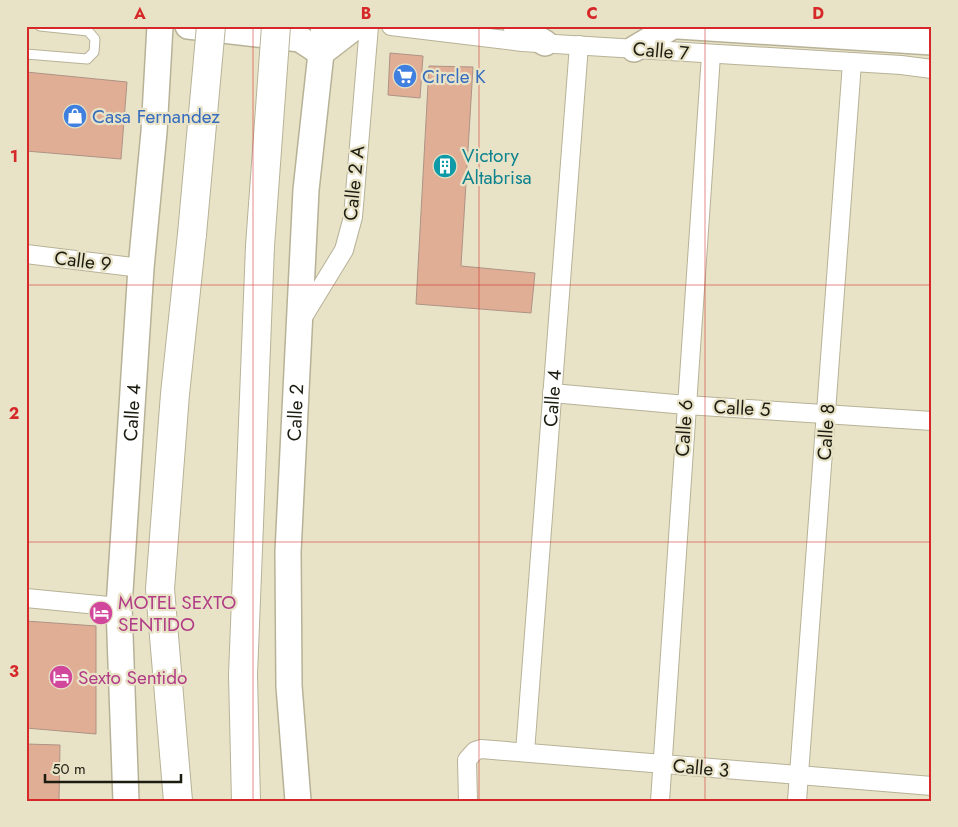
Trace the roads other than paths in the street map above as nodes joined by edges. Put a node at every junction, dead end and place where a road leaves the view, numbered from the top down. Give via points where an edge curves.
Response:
1 (40, 26) edge
2 (188, 26) edge
3 (211, 26) edge
4 (276, 26) edge
5 (324, 26) edge
6 (356, 26) edge
7 (369, 26) edge
8 (391, 26) edge
9 (516, 26) edge
10 (673, 26) edge
11 (678, 26) edge
12 (164, 28) edge
13 (545, 44) junction
14 (579, 45) junction
15 (927, 45) edge
16 (634, 48) junction
17 (321, 53) junction
18 (26, 54) edge
19 (711, 55) junction
20 (852, 63) junction
21 (932, 68) edge
22 (26, 254) edge
23 (141, 268) junction
24 (298, 327) junction
25 (552, 393) junction
26 (686, 405) junction
27 (828, 413) junction
28 (932, 421) edge
29 (26, 598) edge
30 (119, 607) junction
31 (525, 752) junction
32 (663, 765) junction
33 (799, 776) junction
34 (932, 786) edge
35 (932, 792) edge
36 (126, 801) edge
37 (178, 801) edge
38 (246, 801) edge
39 (298, 801) edge
40 (468, 801) edge
41 (660, 801) edge
42 (797, 801) edge
43 (931, 801) edge

1 - 18 lane via 88,31 95,39 94,52 87,59
2 - 17 main road via 300,39
3 - 37 highway, bridge via 175,394 160,589
4 - 38 highway, bridge via 260,246 243,675
5 - 17 main road, Calle 2
6 - 17 main road
7 - 24 street, Calle 2 A via 353,217 344,250
8 - 13 street, Calle 7
9 - 13 main road
10 - 16 main road
11 - 15 main road
12 - 23 main road, Calle 4
13 - 14 street, Calle 7
14 - 16 street, Calle 7
14 - 25 street, Calle 4
16 - 19 street, Calle 7
17 - 24 main road, Calle 2 via 306,190
19 - 20 street, Calle 7
19 - 26 street, Calle 6
20 - 21 street, Calle 7
20 - 27 street, Calle 8
22 - 23 street, Calle 9
23 - 30 main road, Calle 4
24 - 39 main road, Calle 2 via 288,561 289,686
25 - 26 street, Calle 5
25 - 31 street, Calle 4
26 - 27 street, Calle 5
26 - 32 street, Calle 6
27 - 28 street, Calle 5
27 - 33 street, Calle 8
29 - 30 street
30 - 36 main road, Calle 4
31 - 32 street, Calle 3
31 - 40 street, Calle 3 via 481,749 471,754 466,766
32 - 33 street, Calle 3
32 - 41 street, Calle 6
33 - 34 street, Calle 3
33 - 42 street, Calle 8
35 - 43 street

